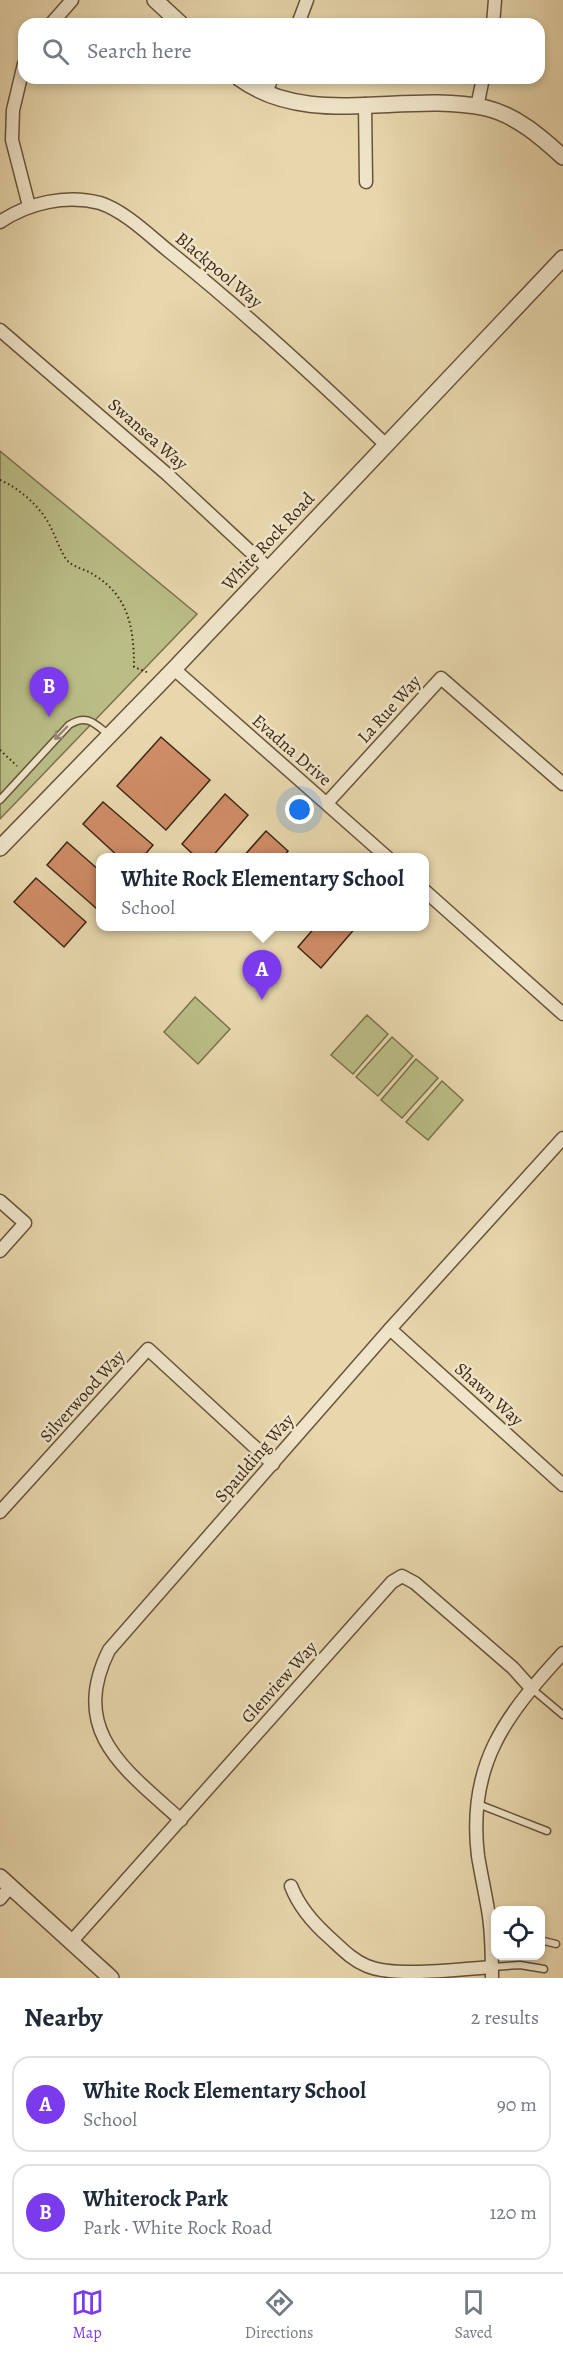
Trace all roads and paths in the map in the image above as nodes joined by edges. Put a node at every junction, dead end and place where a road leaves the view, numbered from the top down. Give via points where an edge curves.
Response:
1 (72, 0) edge
2 (155, 0) edge
3 (307, 0) edge
4 (495, 0) edge
5 (56, 18) edge
6 (174, 18) edge
7 (300, 18) edge
8 (494, 18) edge
9 (20, 84) edge
10 (249, 84) edge
11 (269, 84) edge
12 (482, 84) edge
13 (265, 93) junction
14 (365, 104) junction
15 (477, 107) junction
16 (563, 157) edge
17 (366, 182) dead end
18 (28, 206) junction
19 (0, 222) edge
20 (563, 258) edge
21 (0, 330) edge
22 (385, 444) junction
23 (0, 480) edge
24 (268, 568) junction
25 (174, 669) junction
26 (145, 671) dead end
27 (110, 735) junction
28 (0, 750) edge
29 (19, 767) dead end
30 (563, 784) edge
31 (0, 800) edge
32 (327, 803) junction
33 (2, 843) edge
34 (382, 853) edge
35 (429, 894) edge
36 (563, 1014) edge
37 (563, 1138) edge
38 (0, 1201) edge
39 (0, 1251) edge
40 (390, 1329) junction
41 (273, 1464) junction
42 (563, 1485) edge
43 (0, 1512) edge
44 (563, 1653) edge
45 (531, 1688) junction
46 (563, 1715) edge
47 (478, 1804) junction
48 (181, 1820) junction
49 (547, 1831) dead end
50 (291, 1886) dead end
51 (3, 1888) edge
52 (491, 1916) edge
53 (545, 1941) edge
54 (71, 1942) junction
55 (556, 1944) dead end
56 (544, 1969) dead end
57 (492, 1973) edge
58 (111, 1978) edge

1 - 5 street
2 - 6 street
3 - 7 street
4 - 8 street
9 - 18 street via 12,140
10 - 13 street
11 - 13 street
12 - 15 street
13 - 14 street via 304,105
14 - 15 street
14 - 17 street
15 - 16 street via 528,127
18 - 19 street, Blackpool Way
18 - 22 street, Blackpool Way via 86,201 101,204 130,220 256,324
20 - 22 street, White Rock Road
21 - 24 street, Swansea Way via 168,475
22 - 24 street, White Rock Road
23 - 26 path via 42,513 70,563 108,584 121,599 132,626 134,667
24 - 25 street, White Rock Road
25 - 27 street, White Rock Road
25 - 32 street, Evadna Drive
27 -> 31 lane via 90,721 78,720 69,725
27 - 33 street, White Rock Road
28 - 29 path
30 - 32 street, La Rue Way via 441,678
32 - 34 street, Evadna Drive
35 - 36 street
37 - 40 street, Spaulding Way
38 - 39 street via 25,1223
40 - 41 street, Spaulding Way
40 - 42 street, Shawn Way
41 - 43 street, Silverwood Way via 148,1349
41 - 48 street, Spaulding Way via 119,1637 97,1680 96,1713 106,1744 126,1769
44 - 45 street
45 - 46 lane
45 - 47 street via 499,1734 485,1768
45 - 48 street, Glenview Way via 513,1668 402,1576 392,1582
47 - 49 lane
47 - 52 street via 477,1839
48 - 54 street, Glenview Way
50 - 57 street via 308,1917 353,1959 368,1966 398,1971
51 - 54 street
53 - 55 lane
54 - 58 street
56 - 57 lane via 520,1965

